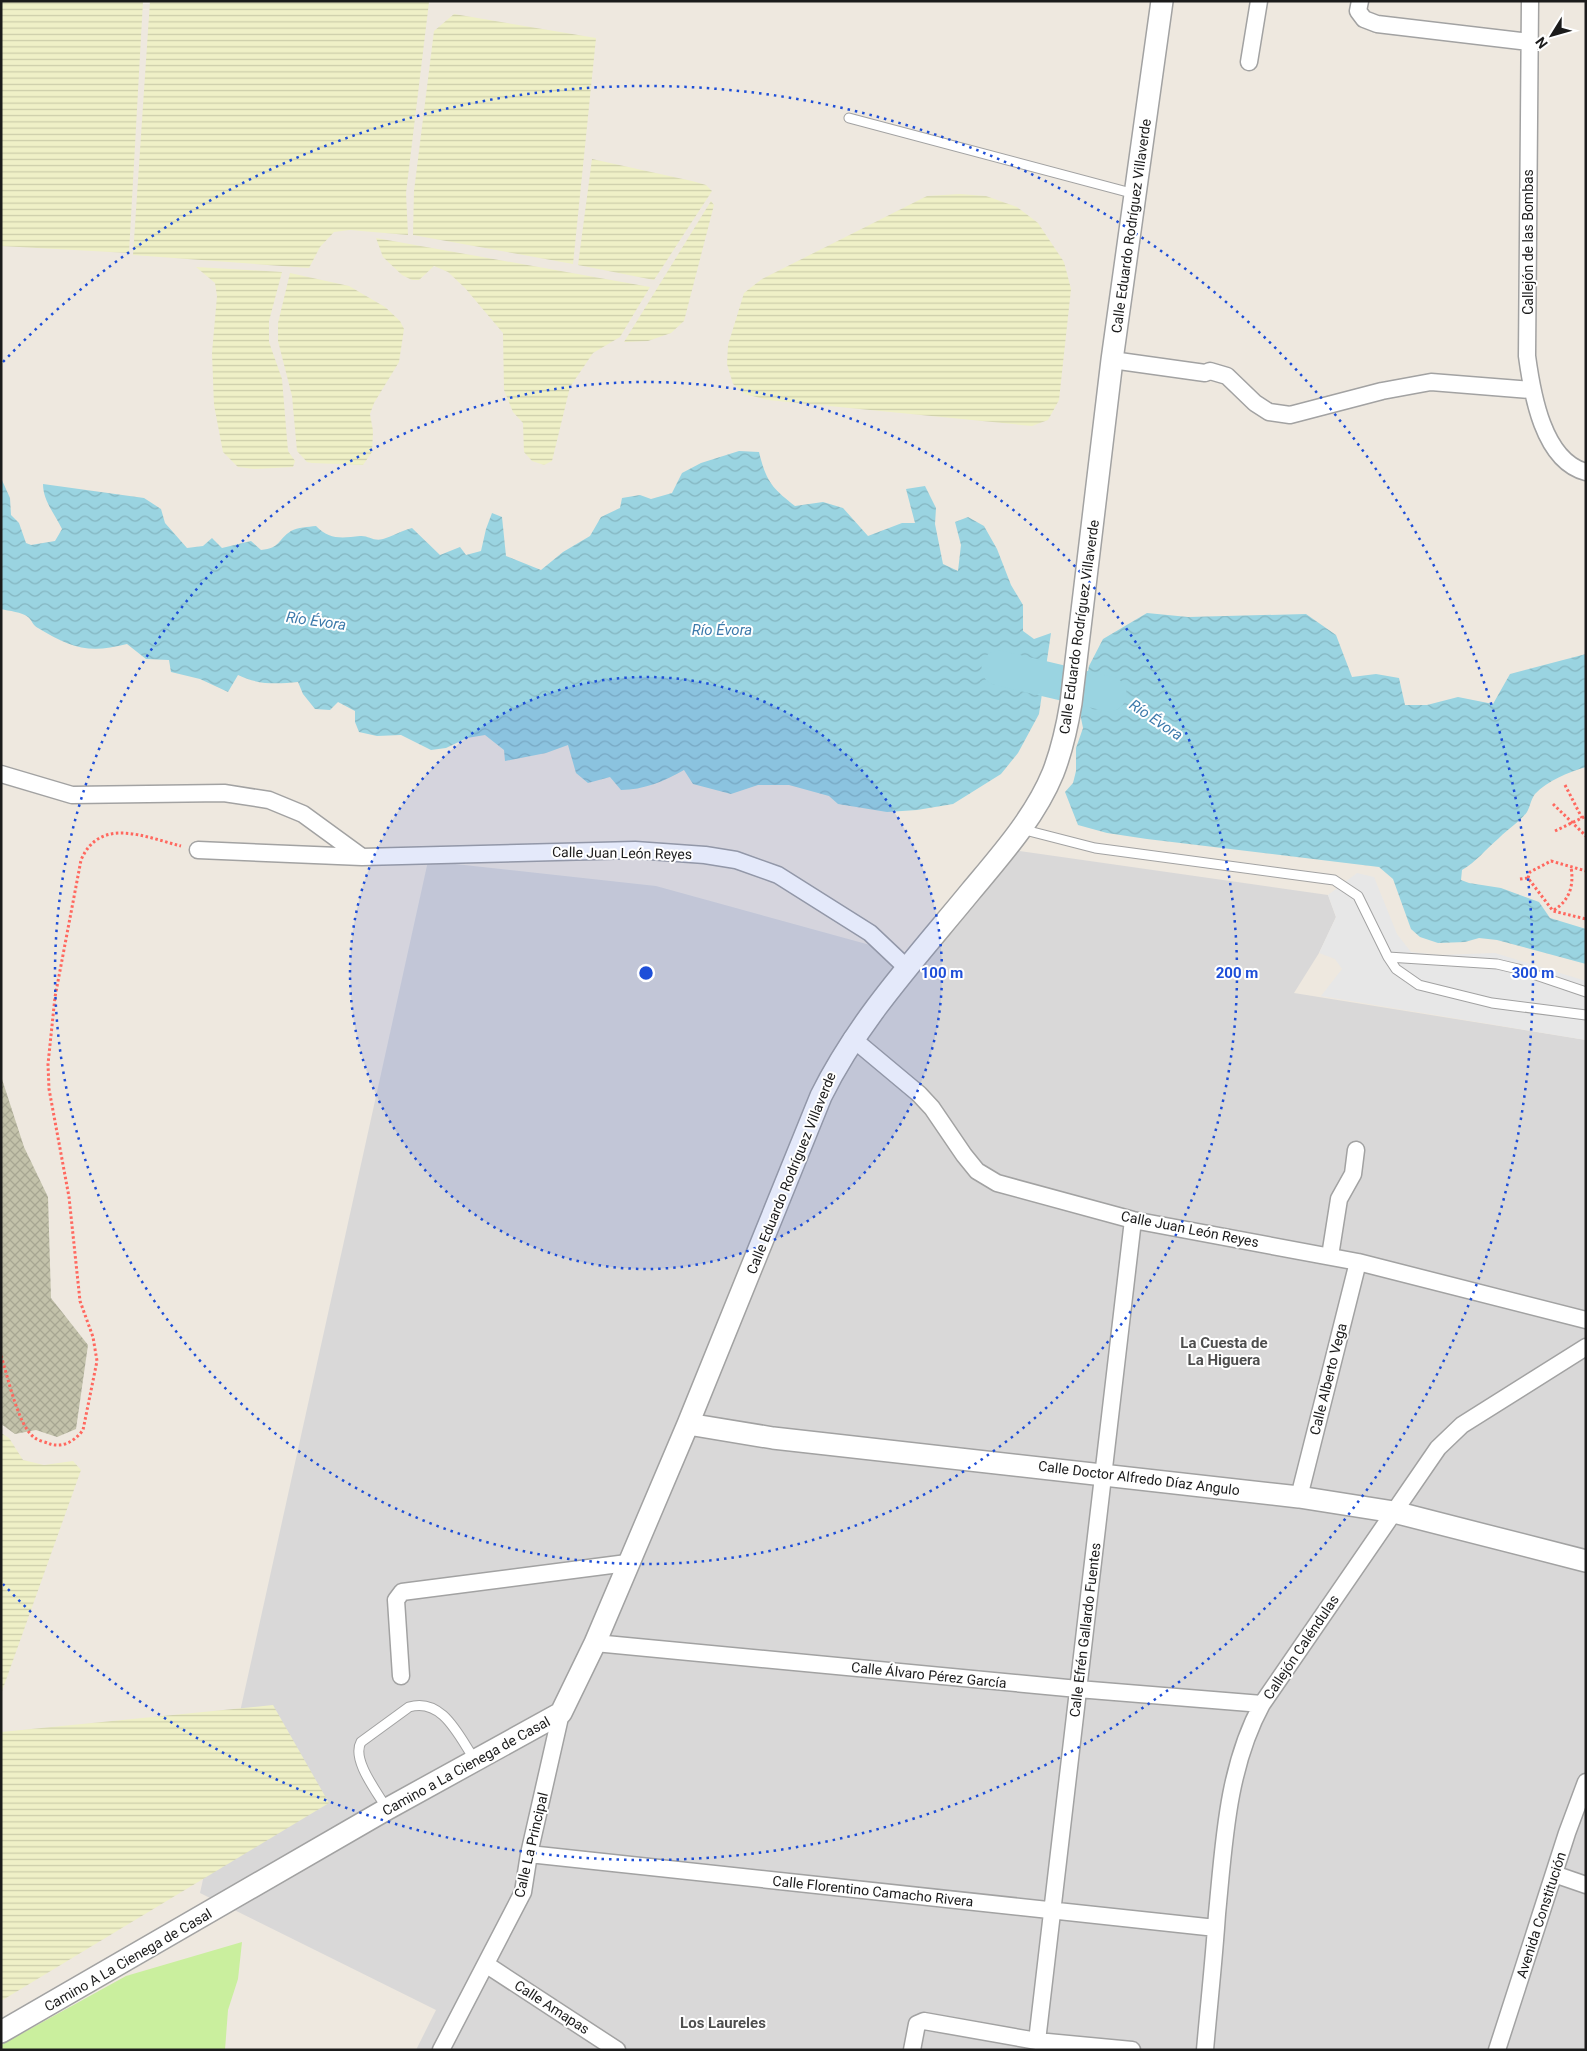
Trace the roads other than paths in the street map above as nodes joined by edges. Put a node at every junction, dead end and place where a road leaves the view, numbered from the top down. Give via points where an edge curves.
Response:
1 (1162, 1) edge
2 (1259, 1) edge
3 (1360, 1) edge
4 (1530, 1) edge
5 (1529, 42) junction
6 (1248, 62) dead end
7 (848, 118) dead end
8 (1135, 194) junction
9 (1112, 360) junction
10 (1531, 390) junction
11 (1580, 470) edge
12 (1, 774) edge
13 (1021, 829) junction
14 (198, 850) road end
15 (362, 858) junction
16 (1388, 957) junction
17 (908, 968) junction
18 (1586, 992) edge
19 (1586, 1015) edge
20 (852, 1038) junction
21 (1356, 1150) dead end
22 (1133, 1220) junction
23 (1330, 1256) junction
24 (1358, 1262) junction
25 (1586, 1320) edge
26 (1586, 1347) edge
27 (688, 1424) junction
28 (1103, 1473) junction
29 (1299, 1497) junction
30 (1394, 1512) junction
31 (1586, 1561) edge
32 (627, 1564) junction
33 (596, 1642) junction
34 (401, 1676) dead end
35 (1078, 1689) junction
36 (1262, 1704) junction
37 (562, 1713) junction
38 (475, 1761) junction
39 (1586, 1782) edge
40 (388, 1809) junction
41 (529, 1854) junction
42 (1554, 1874) junction
43 (1586, 1885) edge
44 (254, 1887) joint
45 (1052, 1910) junction
46 (1216, 1928) junction
47 (487, 1965) junction
48 (1, 2032) edge
49 (1037, 2041) junction
50 (441, 2050) edge
51 (617, 2050) edge
52 (912, 2050) edge
53 (1132, 2050) edge
54 (1205, 2050) edge
55 (1497, 2050) edge

1 - 8 street, Calle Eduardo Rodríguez Villaverde
2 - 6 street
3 - 5 street via 1358,11 1364,19 1377,24
4 - 5 street, Callejón de las Bombas
5 - 10 street, Callejón de las Bombas via 1527,356
7 - 8 lane
8 - 9 street, Calle Eduardo Rodríguez Villaverde
9 - 10 street via 1205,373 1210,370 1227,376 1269,412 1290,415 1390,389 1431,382
9 - 13 street, Calle Eduardo Rodríguez Villaverde via 1066,734 1053,773
10 - 11 street, Callejón de las Bombas via 1540,419 1556,451
12 - 15 street via 72,795 224,793 269,800 303,814
13 - 16 lane via 1095,848 1334,880 1358,896
13 - 17 street, Calle Eduardo Rodríguez Villaverde
14 - 15 street, Calle Juan León Reyes
15 - 17 street, Calle Juan León Reyes via 634,850 736,860 778,875 816,897 870,933
16 - 18 lane via 1497,964
16 - 19 lane via 1406,977 1432,989 1492,1003
17 - 20 street, Calle Eduardo Rodríguez Villaverde
20 - 22 street, Calle Juan León Reyes via 919,1094 964,1155 986,1178
20 - 27 street, Calle Eduardo Rodríguez Villaverde via 820,1096
21 - 23 street via 1353,1174 1338,1204
22 - 23 street, Calle Juan León Reyes
22 - 28 street, Calle Efrén Gallardo Fuentes
23 - 24 street, Calle Juan León Reyes
24 - 25 street, Calle Juan León Reyes
24 - 29 street, Calle Alberto Vega
26 - 30 street, Callejón Caléndulas via 1462,1426 1438,1448
27 - 28 street, Calle Doctor Alfredo Díaz Angulo via 773,1438
27 - 32 street, Camino a La Cienega de Casal
28 - 29 street, Calle Doctor Alfredo Díaz Angulo
28 - 35 street, Calle Efrén Gallardo Fuentes
29 - 30 street, Calle Doctor Alfredo Díaz Angulo
30 - 31 street, Calle Doctor Alfredo Díaz Angulo
30 - 36 street, Callejón Caléndulas
32 - 33 street, Camino a La Cienega de Casal
32 - 34 street via 402,1592 396,1600
33 - 35 street, Calle Álvaro Pérez García
33 - 37 street, Camino a La Cienega de Casal
35 - 36 street, Calle Álvaro Pérez García
35 - 45 street, Calle Efrén Gallardo Fuentes
36 - 46 street, Callejón Caléndulas via 1245,1743 1229,1805
37 - 38 street, Camino a La Cienega de Casal
37 - 41 street, Calle La Principal
38 - 40 street, Camino a La Cienega de Casal
38 - 40 lane via 435,1708 418,1704 409,1707 358,1747 361,1764
39 - 42 street, Avenida Constitución
40 - 44 street, Camino a La Cienega de Casal
41 - 45 street, Calle Florentino Camacho Rivera
41 - 47 street, Calle La Principal via 523,1892
42 - 43 street
42 - 55 street, Avenida Constitución
44 - 48 street, Camino A La Cienega de Casal
45 - 46 street, Calle Florentino Camacho Rivera
45 - 49 street, Calle Efrén Gallardo Fuentes
46 - 54 street, Callejón Caléndulas
47 - 50 street, Calle La Principal
47 - 51 street, Calle Amapas
49 - 52 street via 924,2021 918,2023
49 - 53 street

